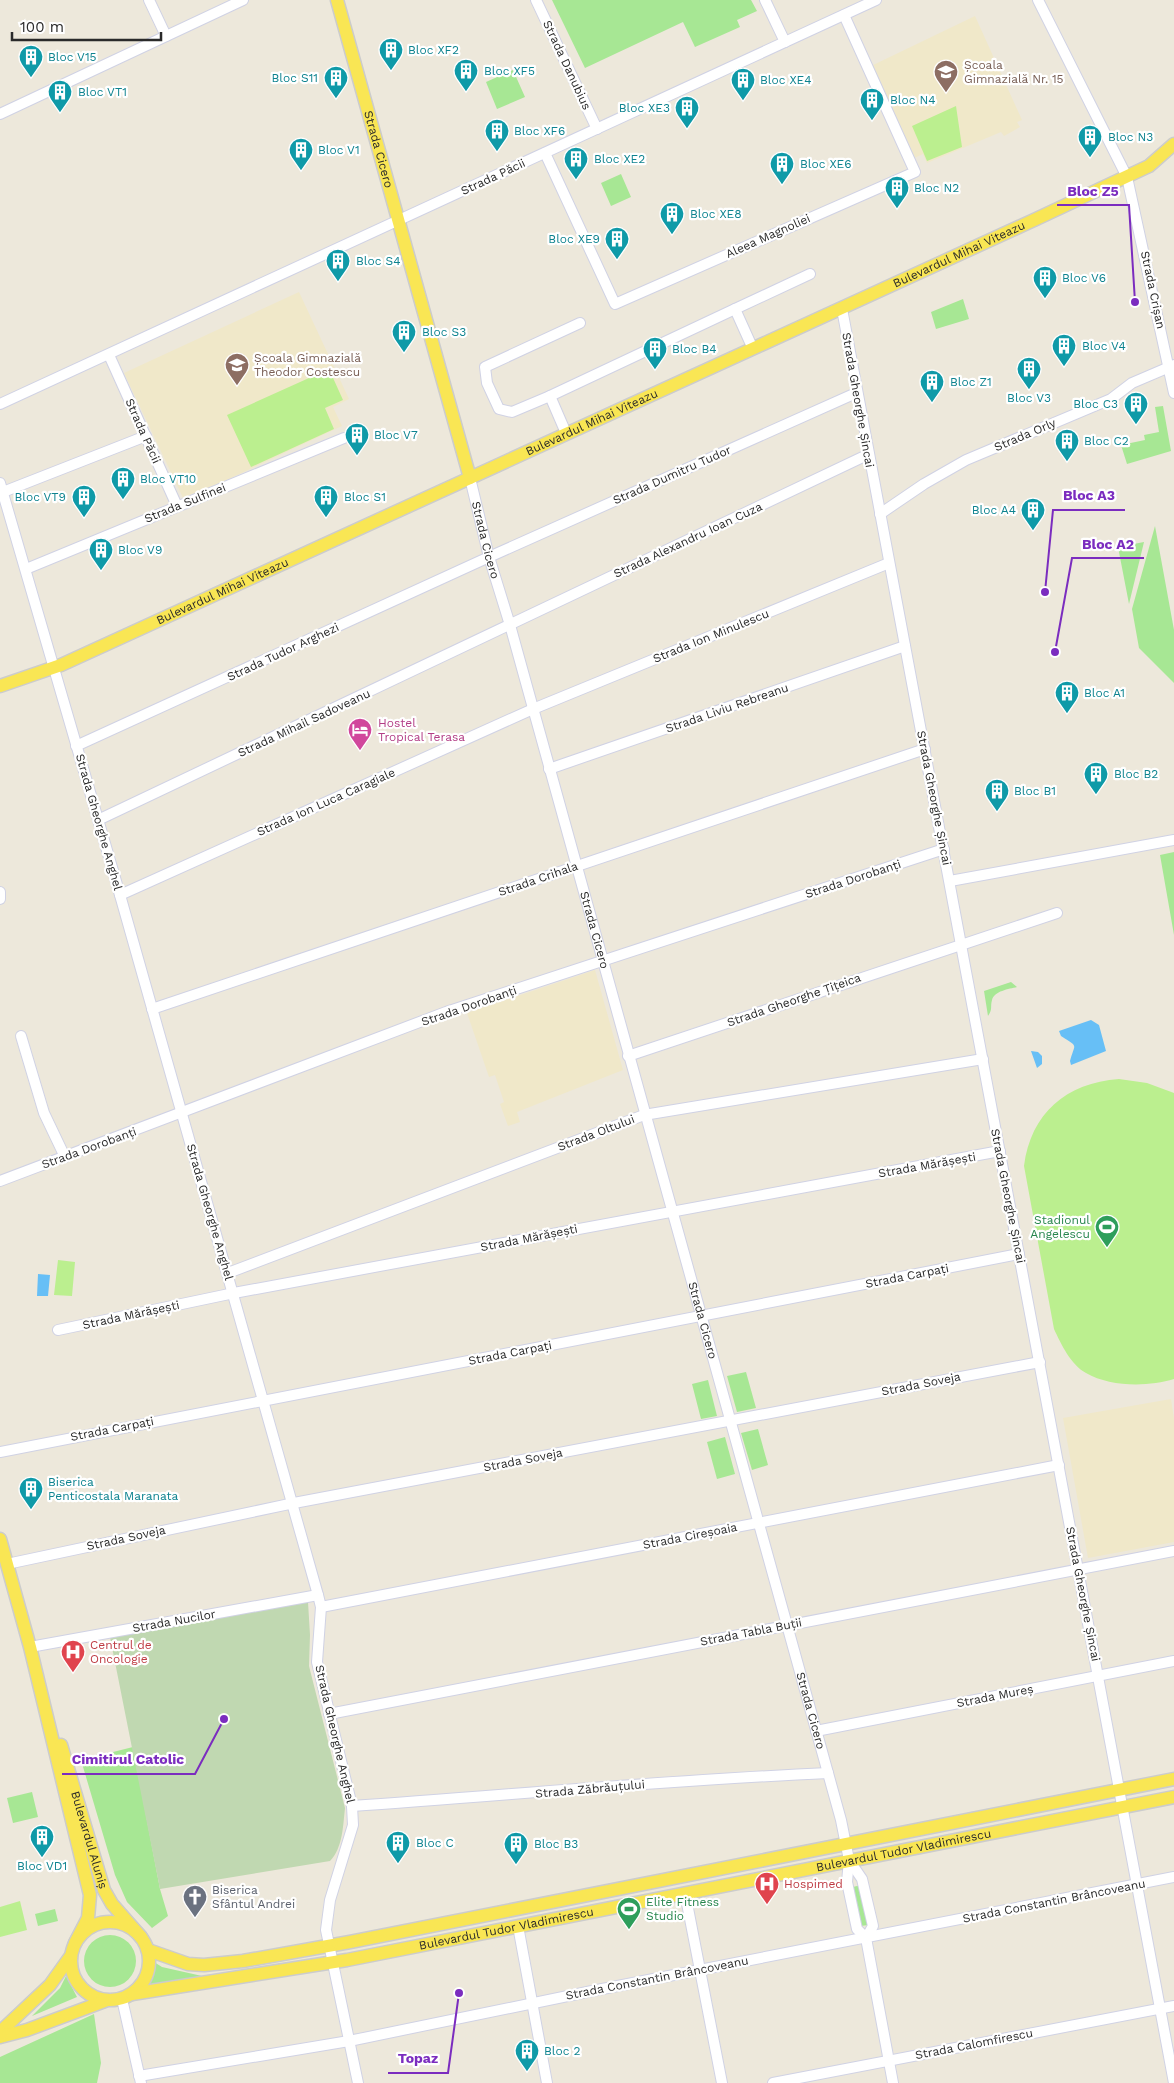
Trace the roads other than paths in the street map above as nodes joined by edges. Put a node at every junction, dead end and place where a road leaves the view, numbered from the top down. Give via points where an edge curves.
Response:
1 (150, 0) edge
2 (243, 0) edge
3 (337, 0) edge
4 (536, 0) edge
5 (765, 0) edge
6 (876, 0) edge
7 (1038, 0) edge
8 (844, 15) junction
9 (166, 36) junction
10 (786, 42) junction
11 (0, 114) edge
12 (597, 129) junction
13 (1174, 144) edge
14 (546, 153) junction
15 (1127, 177) junction
16 (398, 221) junction
17 (810, 274) dead end
18 (735, 309) junction
19 (842, 309) junction
20 (580, 323) dead end
21 (753, 348) junction
22 (109, 355) junction
23 (1172, 366) edge
24 (856, 393) junction
25 (1174, 393) edge
26 (550, 396) junction
27 (0, 404) edge
28 (566, 433) junction
29 (146, 436) junction
30 (344, 438) dead end
31 (867, 455) junction
32 (470, 478) junction
33 (2, 488) edge
34 (177, 506) junction
35 (880, 514) junction
36 (489, 557) junction
37 (889, 563) junction
38 (26, 569) junction
39 (510, 625) junction
40 (906, 646) junction
41 (54, 668) junction
42 (0, 686) edge
43 (533, 709) junction
44 (76, 746) junction
45 (925, 749) junction
46 (549, 769) junction
47 (98, 820) junction
48 (1174, 840) edge
49 (944, 849) junction
50 (576, 866) junction
51 (950, 881) junction
52 (0, 892) edge
53 (120, 894) junction
54 (0, 899) edge
55 (1056, 913) dead end
56 (961, 944) junction
57 (602, 962) junction
58 (152, 1009) junction
59 (21, 1036) dead end
60 (628, 1056) junction
61 (983, 1059) junction
62 (182, 1114) junction
63 (644, 1115) junction
64 (1000, 1151) junction
65 (65, 1157) junction
66 (0, 1181) edge
67 (671, 1212) junction
68 (1020, 1254) junction
69 (228, 1273) junction
70 (234, 1293) junction
71 (701, 1317) junction
72 (58, 1330) dead end
73 (1040, 1362) junction
74 (264, 1399) junction
75 (730, 1420) junction
76 (0, 1452) edge
77 (1059, 1465) junction
78 (294, 1503) junction
79 (758, 1523) junction
80 (0, 1539) edge
81 (1174, 1551) edge
82 (7, 1564) junction
83 (1078, 1570) junction
84 (318, 1595) junction
85 (321, 1607) junction
86 (786, 1625) junction
87 (30, 1647) junction
88 (1174, 1661) edge
89 (1099, 1676) junction
90 (329, 1714) junction
91 (816, 1731) junction
92 (828, 1773) junction
93 (1174, 1779) edge
94 (1119, 1790) junction
95 (1174, 1797) edge
96 (352, 1806) junction
97 (1123, 1808) junction
98 (846, 1843) junction
99 (849, 1860) junction
100 (1174, 1877) edge
101 (1137, 1885) junction
102 (684, 1893) junction
103 (518, 1926) junction
104 (141, 1937) junction
105 (866, 1938) junction
106 (74, 1944) junction
107 (330, 1946) junction
108 (148, 1950) junction
109 (70, 1957) junction
110 (333, 1962) junction
111 (700, 1970) junction
112 (127, 1996) junction
113 (105, 2001) junction
114 (532, 2003) junction
115 (1174, 2006) edge
116 (1160, 2008) junction
117 (0, 2032) edge
118 (0, 2037) edge
119 (349, 2041) junction
120 (888, 2061) junction
121 (140, 2080) edge
122 (358, 2083) edge
123 (547, 2083) edge
124 (722, 2083) edge
125 (774, 2083) edge
126 (893, 2083) edge
127 (1174, 2083) edge

1 - 9 street
2 - 9 street
3 - 16 main road, Strada Cicero
4 - 12 street, Strada Danubius
5 - 10 street
6 - 8 street, Strada Păcii
7 - 15 street, Strada Crișan
8 - 10 street, Strada Păcii
8 - 14 street, Aleea Magnoliei via 916,172 615,304
9 - 11 street
10 - 12 street, Strada Păcii
12 - 14 street, Strada Păcii
13 - 15 main road, Bulevardul Mihai Viteazu via 1149,166
14 - 16 street, Strada Păcii
15 - 19 main road, Bulevardul Mihai Viteazu
15 - 23 street, Strada Crișan
16 - 22 street, Strada Păcii
16 - 32 main road, Strada Cicero
17 - 18 street
18 - 21 street
18 - 26 street
19 - 21 main road, Bulevardul Mihai Viteazu
19 - 24 street, Strada Gheorghe Șincai
20 - 26 street via 485,367 487,383 499,408 512,412
21 - 28 main road, Bulevardul Mihai Viteazu
22 - 27 street, Strada Păcii
22 - 29 street, Strada Păcii
23 - 25 street, Strada Crișan
23 - 35 street, Strada Orly via 1132,383 1111,399 966,460
24 - 31 street, Strada Gheorghe Șincai
24 - 36 street, Strada Dumitru Tudor
26 - 28 street
28 - 32 main road, Bulevardul Mihai Viteazu
29 - 33 street
29 - 34 street, Strada Păcii
30 - 34 street, Strada Sulfinei
31 - 35 street, Strada Gheorghe Șincai
31 - 39 street, Strada Alexandru Ioan Cuza
32 - 36 street, Strada Cicero
32 - 41 main road, Bulevardul Mihai Viteazu
33 - 38 street, Strada Gheorghe Anghel
34 - 38 street, Strada Sulfinei
35 - 37 street, Strada Gheorghe Șincai
36 - 39 street, Strada Cicero
36 - 44 street, Strada Tudor Arghezi
37 - 40 street, Strada Gheorghe Șincai
37 - 43 street, Strada Ion Minulescu
38 - 41 street, Strada Gheorghe Anghel
39 - 43 street, Strada Cicero
39 - 47 street, Strada Mihail Sadoveanu
40 - 45 street, Strada Gheorghe Șincai
40 - 46 street, Strada Liviu Rebreanu
41 - 42 main road, Bulevardul Mihai Viteazu
41 - 44 street, Strada Gheorghe Anghel
43 - 46 street, Strada Cicero
43 - 53 street, Strada Ion Luca Caragiale
44 - 47 street, Strada Gheorghe Anghel
45 - 49 street, Strada Gheorghe Șincai
45 - 50 street, Strada Crihala
46 - 50 street, Strada Cicero
47 - 53 street, Strada Gheorghe Anghel
48 - 51 street
49 - 51 street, Strada Gheorghe Șincai
49 - 57 street, Strada Dorobanți
50 - 57 street, Strada Cicero
50 - 58 street, Strada Crihala
51 - 56 street, Strada Gheorghe Șincai
52 - 54 street
53 - 58 street, Strada Gheorghe Anghel
55 - 56 street, Strada Gheorghe Țițeica
56 - 60 street, Strada Gheorghe Țițeica
56 - 61 street, Strada Gheorghe Șincai
57 - 60 street, Strada Cicero
57 - 62 street, Strada Dorobanți via 446,1012
58 - 62 street, Strada Gheorghe Anghel
59 - 65 street via 44,1113
60 - 63 street, Strada Cicero
61 - 63 street, Strada Oltului
61 - 64 street, Strada Gheorghe Șincai
62 - 65 street, Strada Dorobanți
62 - 69 street, Strada Gheorghe Anghel
63 - 67 street, Strada Cicero
63 - 69 street, Strada Oltului
64 - 67 street, Strada Mărășești
64 - 68 street, Strada Gheorghe Șincai
65 - 66 street, Strada Dorobanți
67 - 70 street, Strada Mărășești
67 - 71 street, Strada Cicero
68 - 71 street, Strada Carpați
68 - 73 street, Strada Gheorghe Șincai
69 - 70 street, Strada Gheorghe Anghel
70 - 72 street, Strada Mărășești
70 - 74 street, Strada Gheorghe Anghel
71 - 74 street, Strada Carpați
71 - 75 street, Strada Cicero
73 - 75 street, Strada Soveja
73 - 77 street, Strada Gheorghe Șincai
74 - 76 street, Strada Carpați
74 - 78 street, Strada Gheorghe Anghel
75 - 78 street, Strada Soveja
75 - 79 street, Strada Cicero
77 - 79 street, Strada Cireșoaia
77 - 83 street, Strada Gheorghe Șincai
78 - 82 street, Strada Soveja
78 - 84 street, Strada Gheorghe Anghel
79 - 85 street, Strada Cireșoaia
79 - 86 street, Strada Cicero
80 - 82 main road, Bulevardul Aluniș
81 - 83 street, Strada Tabla Buții
82 - 87 main road, Bulevardul Aluniș
83 - 86 street, Strada Tabla Buții
83 - 89 street, Strada Gheorghe Șincai
84 - 85 street, Strada Gheorghe Anghel
84 - 87 street, Strada Nucilor
85 - 90 street, Strada Gheorghe Anghel via 318,1662
86 - 90 street, Strada Tabla Buții
86 - 91 street, Strada Cicero
87 - 104 main road, Bulevardul Aluniș via 104,1890
87 - 106 main road, Bulevardul Aluniș via 90,1895 88,1918
88 - 89 street, Strada Mureș
89 - 91 street, Strada Mureș
89 - 94 street, Strada Gheorghe Șincai
90 - 96 street, Strada Gheorghe Anghel
91 - 92 street, Strada Cicero
92 - 96 street, Strada Zăbrăuțului via 711,1778
92 - 98 street, Strada Cicero
93 - 94 main road, Bulevardul Tudor Vladimirescu
94 - 97 street, Strada Gheorghe Șincai
94 - 98 main road, Bulevardul Tudor Vladimirescu
95 - 97 main road, Bulevardul Tudor Vladimirescu
96 - 107 street, Strada Gheorghe Anghel via 353,1825 327,1915
97 - 99 main road, Bulevardul Tudor Vladimirescu
97 - 101 street, Strada Gheorghe Șincai
98 - 99 street, Strada Cicero
98 - 107 main road, Bulevardul Tudor Vladimirescu
99 - 102 main road, Bulevardul Tudor Vladimirescu
99 - 105 street, Strada Cicero via 847,1882 857,1929
99 - 105 street, Strada Cicero via 862,1879 873,1926
100 - 101 street, Strada Constantin Brâncoveanu
101 - 105 street, Strada Constantin Brâncoveanu
101 - 116 street, Strada Gheorghe Șincai
102 - 103 main road, Bulevardul Tudor Vladimirescu
102 - 111 street
103 - 110 main road, Bulevardul Tudor Vladimirescu
103 - 114 street
104 - 106 main road via 129,1927 106,1922 91,1927
104 - 108 main road
105 - 111 street, Strada Constantin Brâncoveanu
105 - 120 street, Strada Cicero
106 - 109 main road
107 - 108 main road, Bulevardul Tudor Vladimirescu via 204,1965 188,1964
107 - 110 street, Strada Gheorghe Anghel
108 - 112 main road via 146,1978
109 - 113 main road via 77,1984 89,1995
109 - 117 main road via 50,1985
110 - 112 main road, Bulevardul Tudor Vladimirescu
110 - 119 street, Strada Gheorghe Anghel
111 - 114 street, Strada Constantin Brâncoveanu
111 - 124 street
112 - 113 main road
112 - 121 street
113 - 118 main road
114 - 119 street, Strada Constantin Brâncoveanu
114 - 123 street
115 - 116 street, Strada Calomfirescu
116 - 120 street, Strada Calomfirescu
116 - 127 street, Strada Gheorghe Șincai
119 - 121 street, Strada Constantin Brâncoveanu
119 - 122 street, Strada Gheorghe Anghel
120 - 125 street, Strada Calomfirescu
120 - 126 street, Strada Cicero

